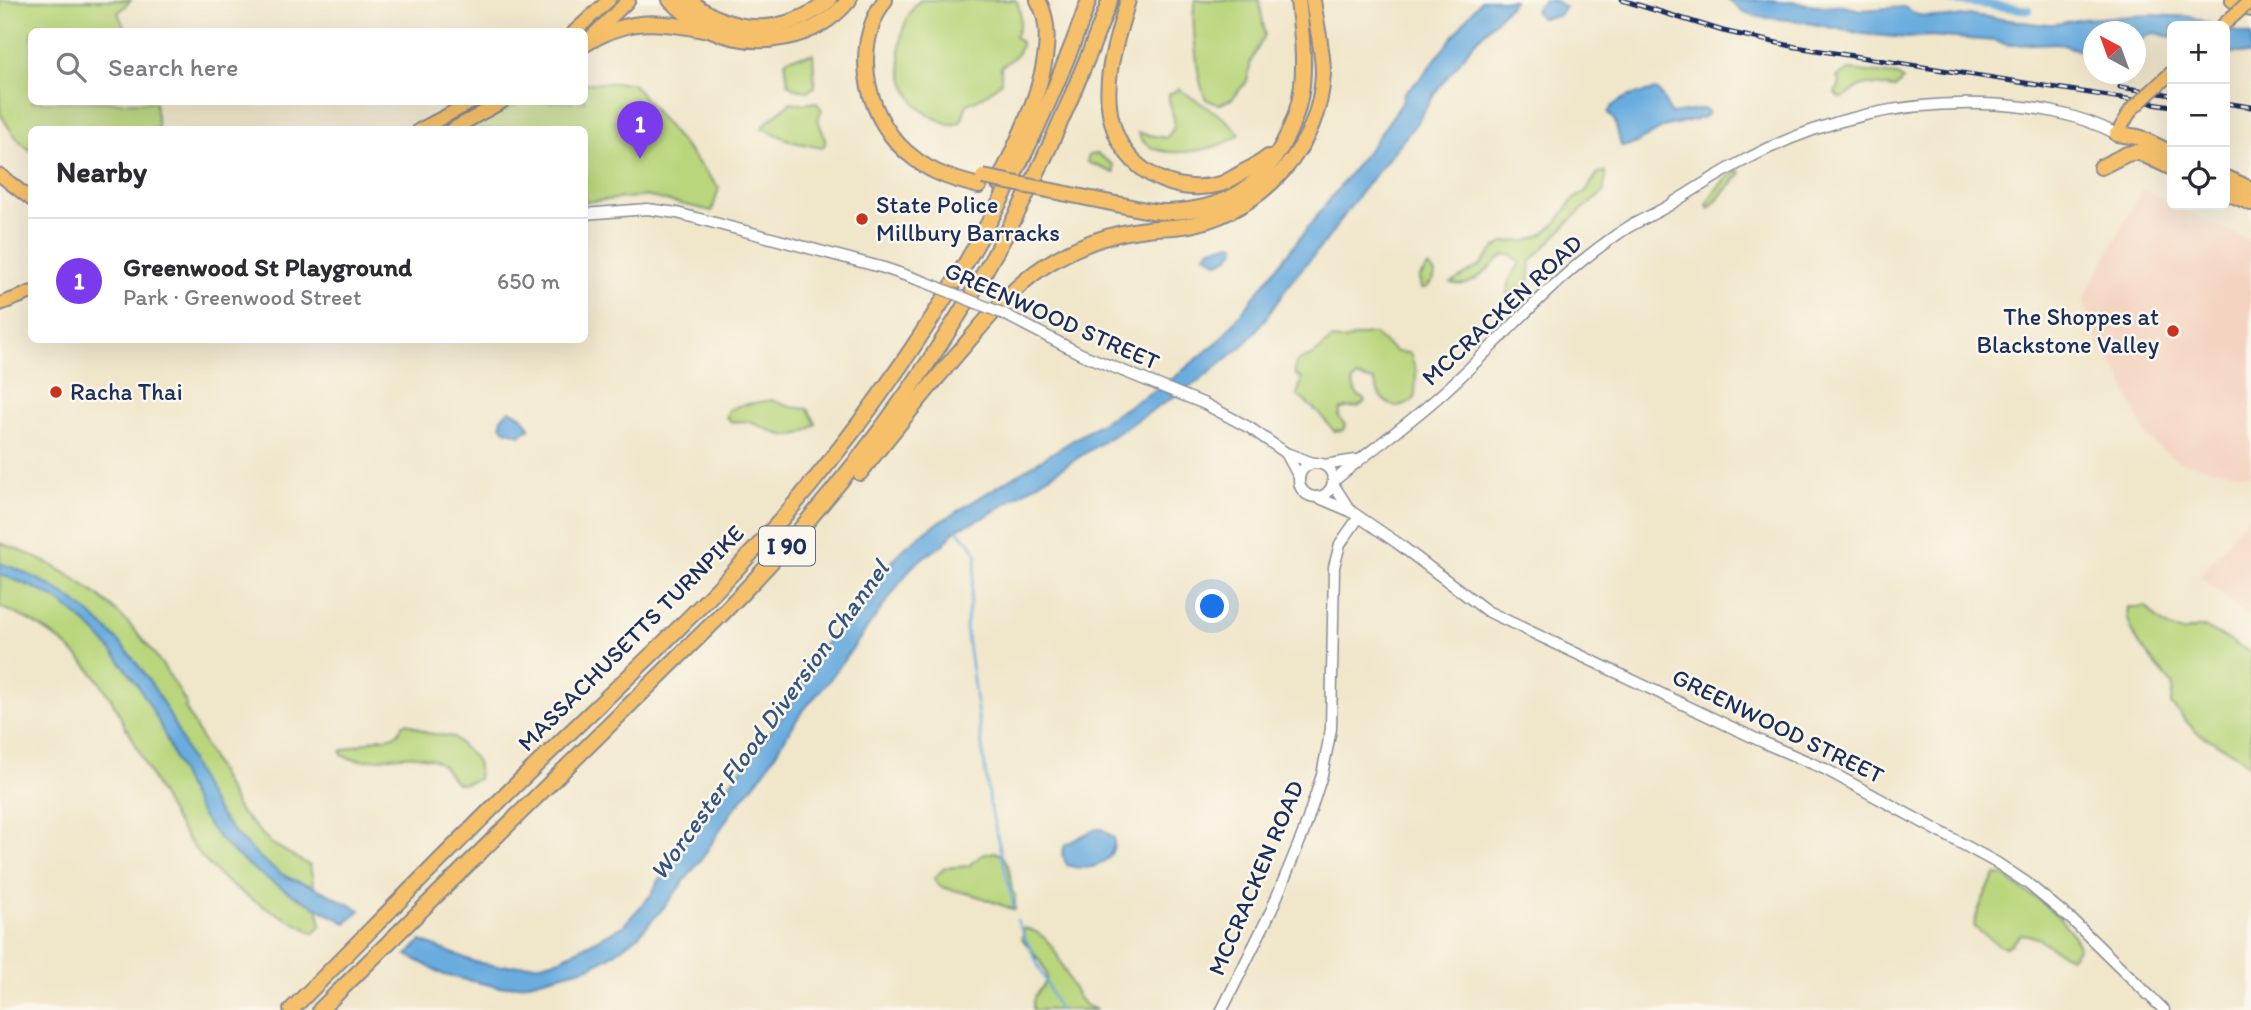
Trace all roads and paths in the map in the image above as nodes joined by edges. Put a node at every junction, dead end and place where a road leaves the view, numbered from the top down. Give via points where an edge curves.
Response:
1 (609, 0) edge
2 (629, 0) edge
3 (670, 0) edge
4 (688, 0) edge
5 (829, 0) edge
6 (849, 0) edge
7 (885, 0) edge
8 (896, 0) edge
9 (1038, 0) edge
10 (1089, 0) edge
11 (1110, 0) edge
12 (1128, 0) edge
13 (1298, 0) edge
14 (1313, 0) edge
15 (2233, 0) edge
16 (2251, 0) edge
17 (2251, 9) edge
18 (2228, 21) edge
19 (578, 28) edge
20 (722, 34) junction
21 (588, 40) edge
22 (588, 42) edge
23 (2167, 77) edge
24 (466, 105) edge
25 (497, 105) edge
26 (427, 126) edge
27 (458, 126) edge
28 (2117, 134) junction
29 (1287, 135) junction
30 (2167, 151) edge
31 (2138, 152) junction
32 (2167, 166) edge
33 (2101, 167) dead end
34 (0, 175) edge
35 (2230, 179) edge
36 (981, 182) junction
37 (2251, 189) edge
38 (1041, 193) junction
39 (2230, 193) edge
40 (28, 197) edge
41 (2251, 203) edge
42 (588, 214) edge
43 (1212, 217) junction
44 (952, 286) junction
45 (28, 294) edge
46 (0, 304) edge
47 (1286, 453) junction
48 (1357, 460) junction
49 (1319, 464) junction
50 (1300, 477) junction
51 (1334, 482) junction
52 (1317, 497) junction
53 (1355, 515) junction
54 (780, 553) junction
55 (291, 1010) edge
56 (320, 1010) edge
57 (1223, 1010) edge
58 (2164, 1010) edge

1 - 19 main road
2 - 21 main road
3 - 20 highway via 706,28
4 - 5 highway via 718,19 758,29 806,16
6 - 20 highway via 822,24 802,33 761,41
7 - 36 highway via 871,31 867,57 869,93 881,122 913,158 941,175
8 - 36 highway via 881,28 875,56 877,86 887,114 922,154
9 - 44 highway via 1048,28 1043,69 1023,128
10 - 44 highway, MASSACHUSETTS TURNPIKE / I 90 via 1040,118
11 - 54 highway, MASSACHUSETTS TURNPIKE / I 90 via 1037,173 986,268 892,414
12 - 29 highway via 1110,65 1108,96 1121,143 1140,167 1181,186 1223,183 1264,161
13 - 29 highway via 1302,83
14 - 43 highway via 1323,73 1306,138 1262,192 1239,208
15 - 17 highway
16 - 18 main road, bridge
20 - 22 highway via 648,22 609,31
23 - 28 main road, bridge via 2131,110
24 - 26 main road
25 - 27 main road
28 - 30 highway via 2138,137
28 - 31 highway
28 - 48 street, MCCRACKEN ROAD via 2063,112 1955,102 1885,110 1785,141 1628,227 1590,255 1408,425
29 - 38 highway via 1254,181 1236,195 1208,206 1148,211
31 - 32 highway
31 - 33 highway
34 - 40 main road
35 - 37 highway
36 - 38 highway
38 - 43 highway via 1149,218
39 - 41 highway
42 - 47 street, GREENWOOD STREET, bridge via 639,209 677,213 925,282 1004,314 1081,354 1185,395 1240,422
43 - 54 highway via 1195,224 1117,233 1042,268 1002,304 847,488
44 - 55 highway, MASSACHUSETTS TURNPIKE / I 90 via 842,445 755,549
45 - 46 main road
47 - 49 street, GREENWOOD STREET
47 - 50 street, GREENWOOD STREET
48 - 49 street, MCCRACKEN ROAD
48 - 51 street, MCCRACKEN ROAD
49 - 50 street via 1304,468
49 - 51 street via 1331,471
50 - 52 street via 1303,492
51 - 52 street via 1328,493
51 - 53 street, GREENWOOD STREET
52 - 53 street, GREENWOOD STREET
53 - 57 street, MCCRACKEN ROAD via 1334,566 1331,729 1322,775 1271,911
53 - 58 street, GREENWOOD STREET via 1492,614 1825,769 1997,863 2072,920
54 - 56 highway, MASSACHUSETTS TURNPIKE / I 90

